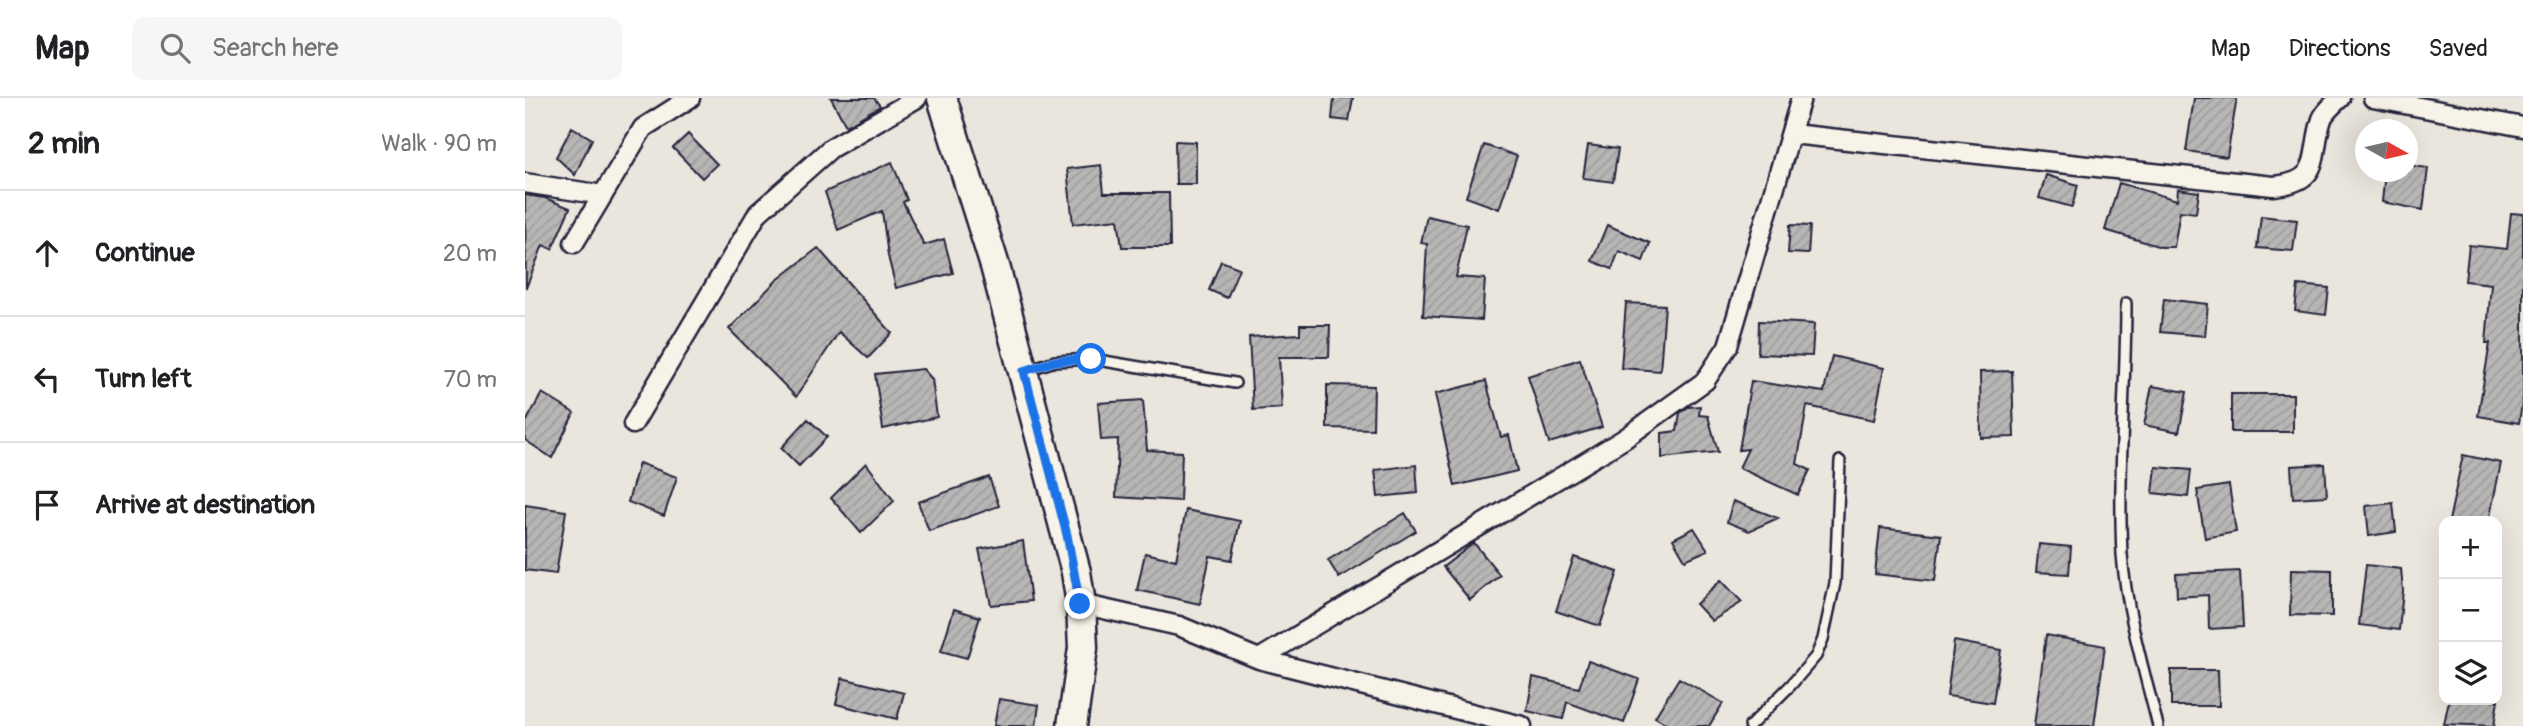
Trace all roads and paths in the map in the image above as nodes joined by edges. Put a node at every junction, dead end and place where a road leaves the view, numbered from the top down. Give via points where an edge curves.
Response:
1 (690, 98) edge
2 (917, 98) edge
3 (942, 98) edge
4 (1801, 98) edge
5 (2340, 98) edge
6 (2373, 98) edge
7 (2523, 127) edge
8 (1792, 134) junction
9 (525, 183) edge
10 (603, 195) junction
11 (574, 243) dead end
12 (2126, 303) dead end
13 (1024, 371) junction
14 (1235, 383) dead end
15 (633, 424) dead end
16 (1840, 461) dead end
17 (1080, 604) junction
18 (1259, 659) junction
19 (1072, 726) edge
20 (1522, 726) edge
21 (1750, 726) edge
22 (2158, 726) edge

1 - 10 street via 643,128
2 - 15 street via 831,148 758,213
3 - 13 main road
4 - 8 street
5 - 8 street via 2323,116 2313,164 2304,177 2290,185
6 - 7 street
8 - 18 street via 1728,346 1705,381 1624,439
9 - 10 street
10 - 11 street
12 - 22 lane via 2123,556
13 - 14 lane via 1055,361 1091,359
13 - 17 main road
16 - 21 lane via 1835,583 1823,639 1816,656
17 - 18 street via 1179,626
17 - 19 main road via 1083,648
18 - 20 street

